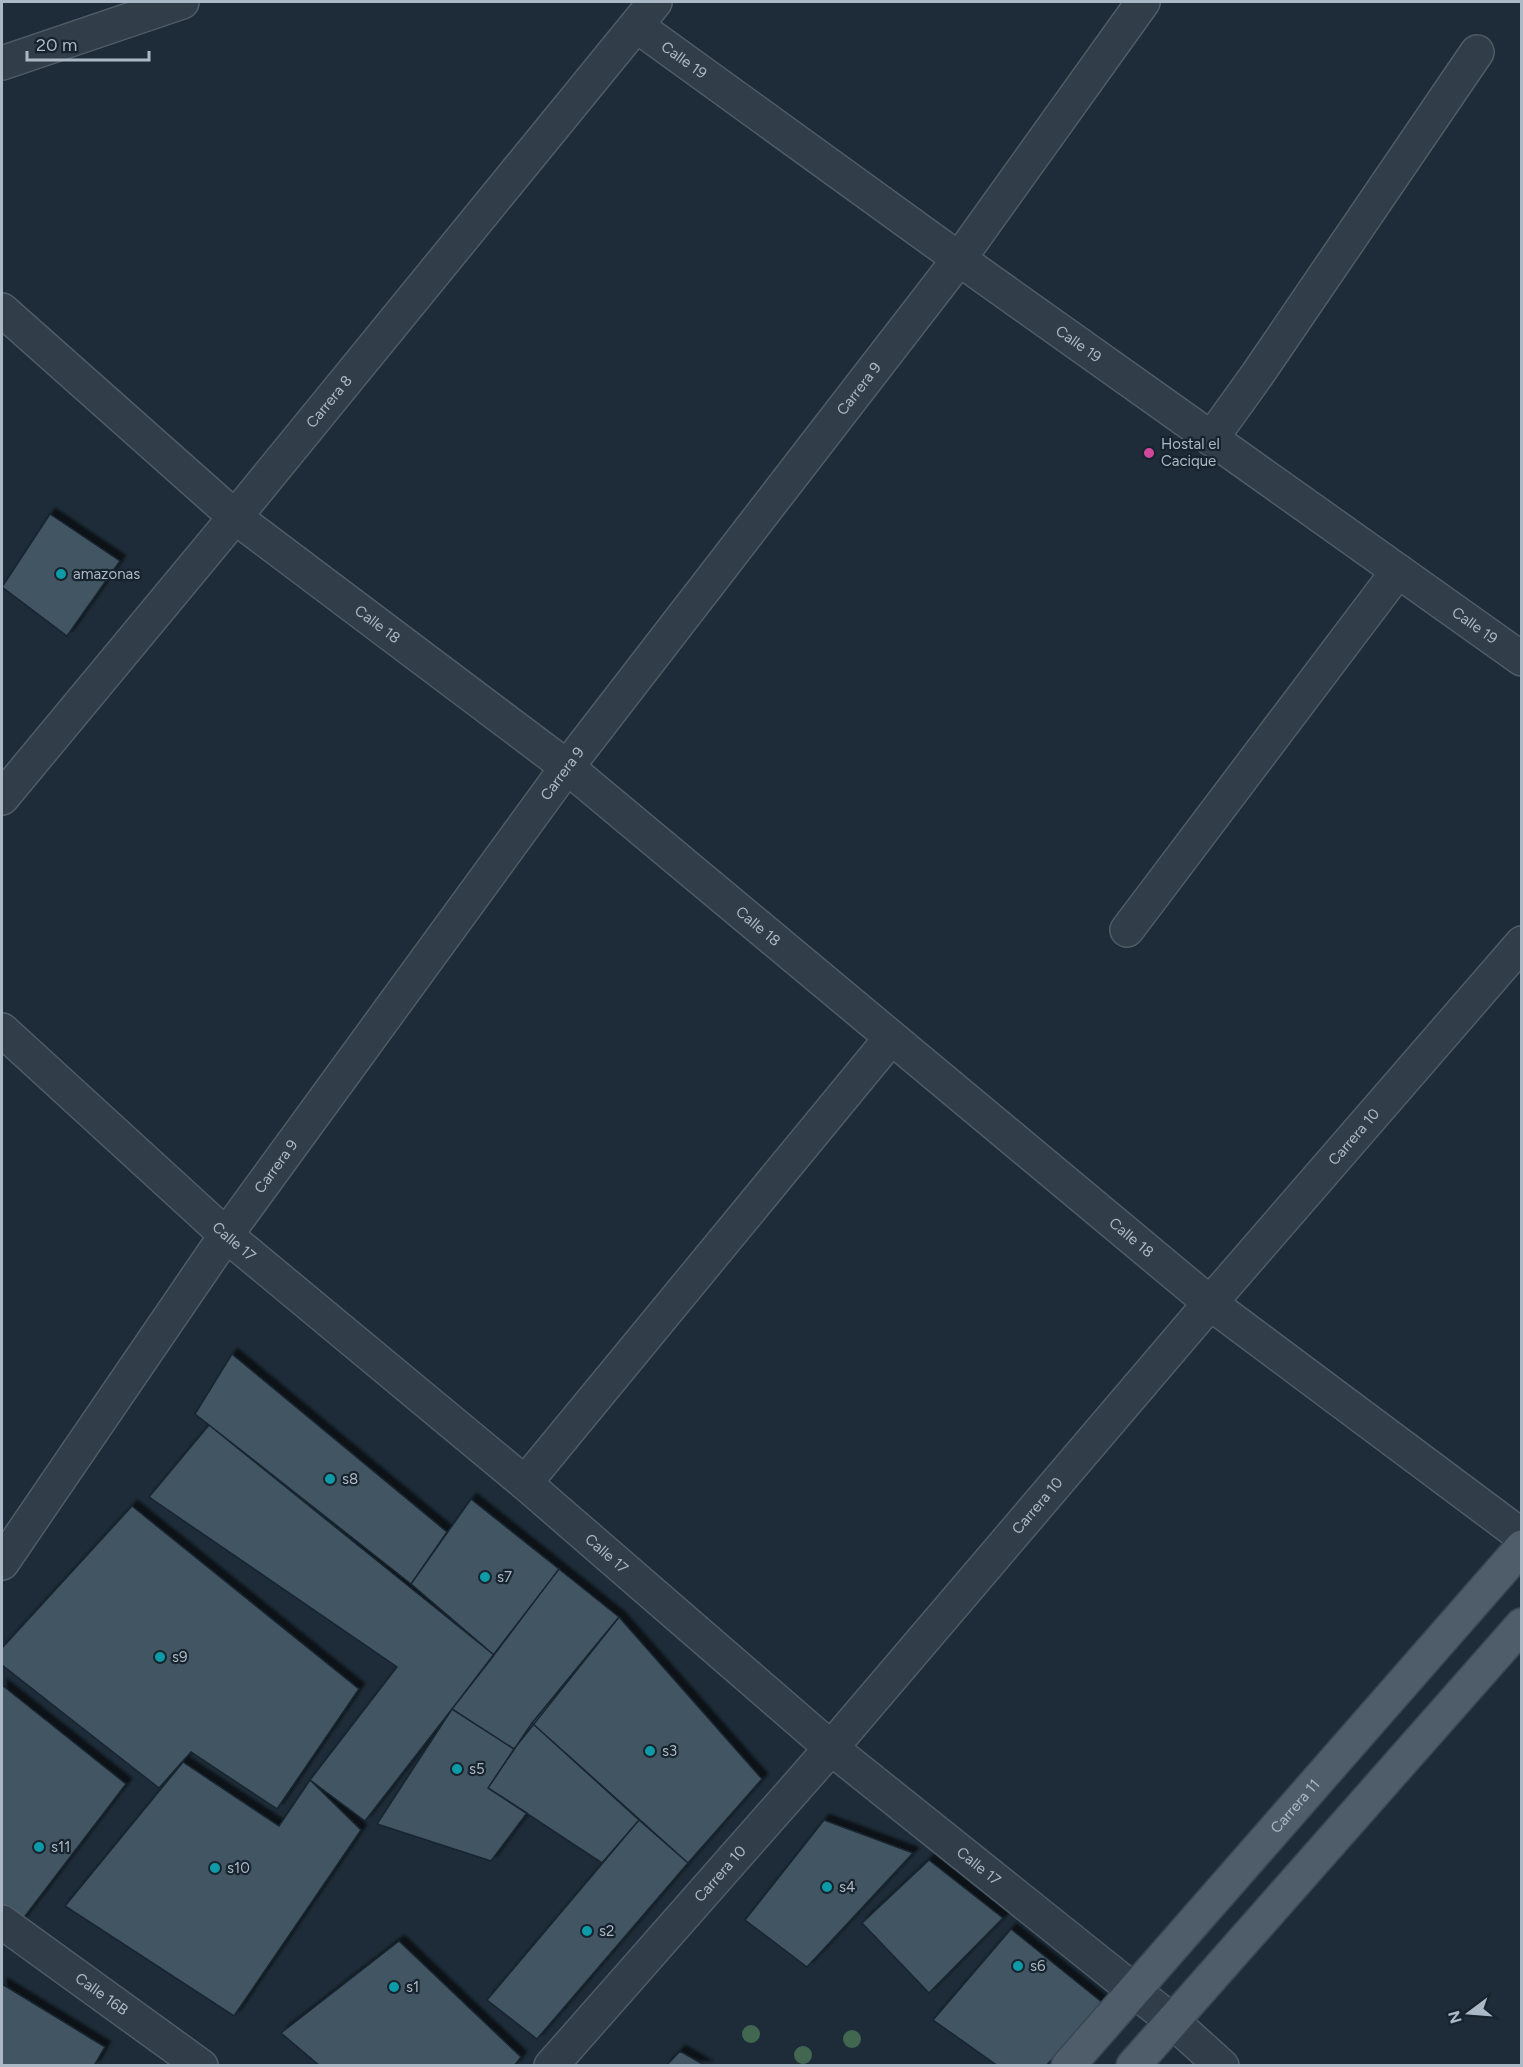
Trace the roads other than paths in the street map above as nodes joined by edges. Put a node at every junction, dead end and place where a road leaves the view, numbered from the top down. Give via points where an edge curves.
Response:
1 (182, 2) edge
2 (1143, 2) edge
3 (646, 14) edge
4 (1477, 52) dead end
5 (2, 63) edge
6 (959, 259) junction
7 (2, 310) edge
8 (1211, 439) junction
9 (235, 517) junction
10 (1398, 571) junction
11 (1521, 659) edge
12 (567, 767) junction
13 (2, 798) edge
14 (1126, 930) dead end
15 (1521, 943) edge
16 (2, 1030) edge
17 (891, 1038) junction
18 (226, 1235) junction
19 (1210, 1303) junction
20 (525, 1483) junction
21 (1521, 1536) edge
22 (1521, 1547) edge
23 (2, 1563) edge
24 (1521, 1625) edge
25 (831, 1748) junction
26 (2, 1922) edge
27 (1132, 1991) junction
28 (1171, 2020) junction
29 (201, 2066) edge
30 (551, 2066) edge
31 (1068, 2066) edge
32 (1133, 2066) edge
33 (1222, 2066) edge

1 - 5 street
2 - 6 street, Carrera 9
3 - 6 street, Calle 19
3 - 9 street, Carrera 8
4 - 8 street
6 - 8 street, Calle 19
6 - 12 street, Carrera 9
7 - 9 street, Calle 18
8 - 10 street, Calle 19
9 - 12 street, Calle 18
9 - 13 street, Carrera 8
10 - 11 street, Calle 19
10 - 14 street
12 - 17 street, Calle 18
12 - 18 street, Carrera 9
15 - 19 street, Carrera 10
16 - 18 street, Calle 17
17 - 19 street, Calle 18
17 - 20 street
18 - 20 street, Calle 17
18 - 23 street, Carrera 9
19 - 21 street, Calle 18
19 - 25 street, Carrera 10
20 - 25 street, Calle 17
22 - 27 main road, Carrera 11
24 - 28 main road
25 - 27 street, Calle 17
25 - 30 street, Carrera 10
26 - 29 street, Calle 16B
27 - 28 street, Calle 17
27 - 31 main road, Carrera 11
28 - 32 main road
28 - 33 street, Calle 17

